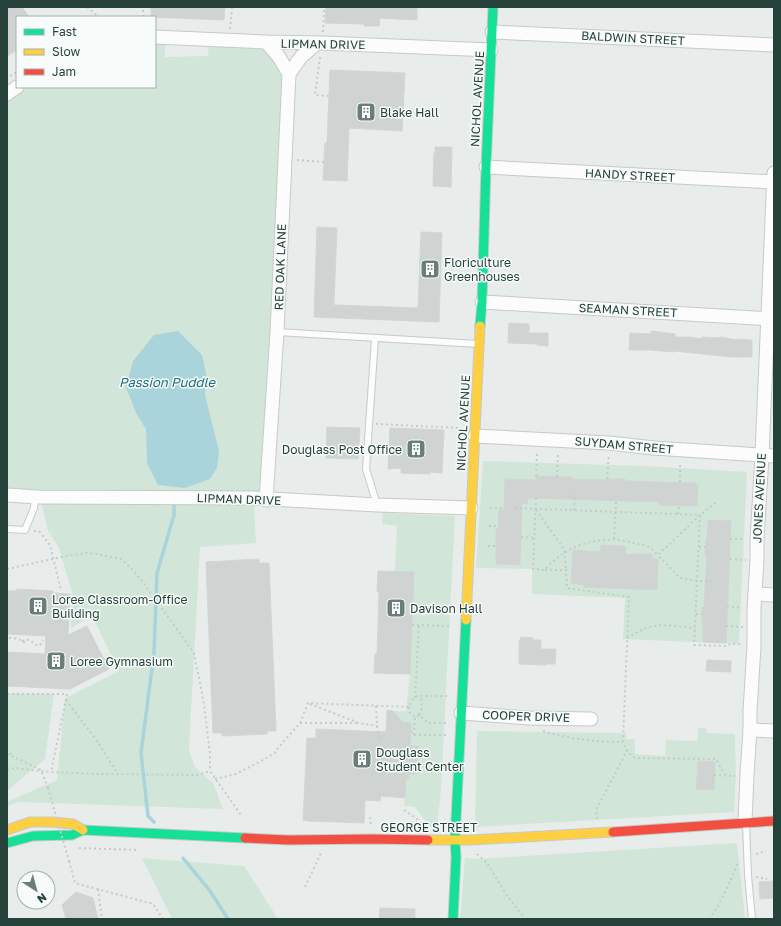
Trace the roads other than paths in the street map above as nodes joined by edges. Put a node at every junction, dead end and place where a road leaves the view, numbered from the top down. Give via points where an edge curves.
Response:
1 (493, 7) edge
2 (492, 32) junction
3 (156, 37) edge
4 (266, 42) junction
5 (319, 43) junction
6 (774, 45) edge
7 (491, 50) junction
8 (288, 74) junction
9 (16, 88) edge
10 (7, 94) edge
11 (486, 167) junction
12 (774, 173) edge
13 (774, 182) edge
14 (482, 302) junction
15 (771, 319) edge
16 (277, 332) junction
17 (375, 338) junction
18 (479, 344) junction
19 (475, 432) junction
20 (768, 456) edge
21 (7, 495) edge
22 (35, 496) junction
23 (266, 500) junction
24 (377, 505) junction
25 (471, 508) junction
26 (7, 529) edge
27 (755, 594) junction
28 (774, 595) edge
29 (461, 718) junction
30 (591, 719) dead end
31 (750, 730) junction
32 (774, 730) edge
33 (774, 821) edge
34 (745, 822) junction
35 (7, 830) edge
36 (83, 830) junction
37 (455, 839) junction
38 (7, 843) edge
39 (453, 919) edge
40 (752, 919) edge

1 - 2 street, NICHOL AVENUE
2 - 6 street, BALDWIN STREET
2 - 7 street, NICHOL AVENUE
3 - 4 street, LIPMAN DRIVE
4 - 5 street, LIPMAN DRIVE
4 - 8 street, RED OAK LANE via 280,57
5 - 7 street, LIPMAN DRIVE
5 - 8 street via 301,57
7 - 11 street, NICHOL AVENUE
8 - 16 street, RED OAK LANE
9 - 10 street
11 - 13 street, HANDY STREET
11 - 14 street, NICHOL AVENUE
12 - 13 street, JONES AVENUE
13 - 15 street, JONES AVENUE
14 - 15 street, SEAMAN STREET
14 - 18 street, NICHOL AVENUE
15 - 20 street, JONES AVENUE
16 - 17 lane
16 - 23 street, RED OAK LANE
17 - 18 lane
17 - 24 lane via 366,469
18 - 19 street, NICHOL AVENUE
19 - 20 street, SUYDAM STREET
19 - 25 street, NICHOL AVENUE
20 - 27 street, JONES AVENUE via 757,540
21 - 22 street, LIPMAN DRIVE
22 - 23 street, LIPMAN DRIVE
22 - 26 lane via 34,508 25,530
23 - 24 street, LIPMAN DRIVE
24 - 25 street, LIPMAN DRIVE
25 - 29 street, NICHOL AVENUE
27 - 28 street
27 - 31 street, JONES AVENUE
29 - 30 street, COOPER DRIVE
29 - 37 street, NICHOL AVENUE
31 - 32 street
31 - 34 street, JONES AVENUE
33 - 34 street, GEORGE STREET
34 - 37 street, GEORGE STREET via 598,833
34 - 40 lane
35 - 36 street, GEORGE STREET via 30,822 52,822 73,824
36 - 37 street, GEORGE STREET via 288,840
36 - 38 street, GEORGE STREET via 72,835 33,836
37 - 39 street, NICHOL AVENUE

